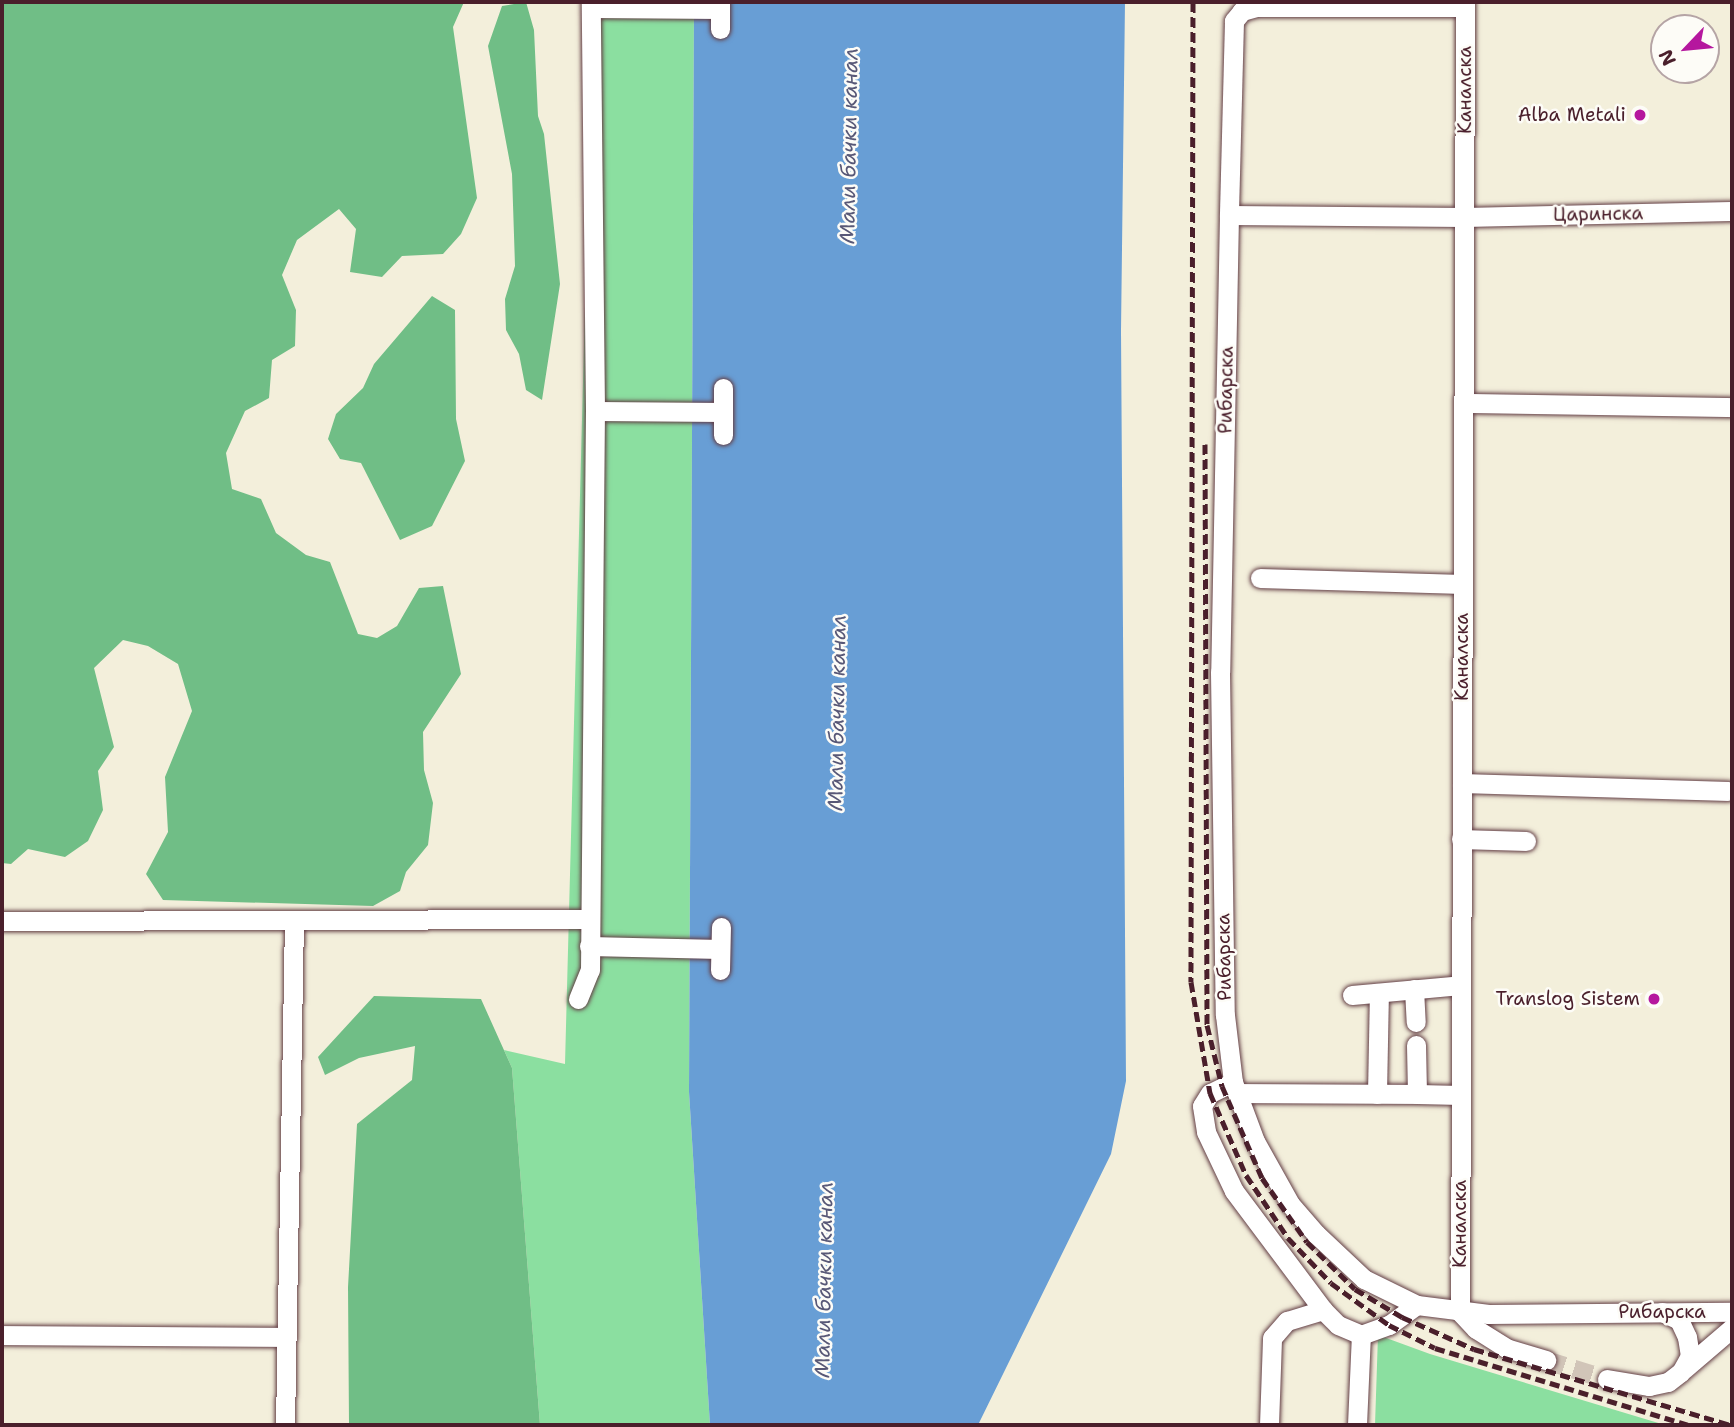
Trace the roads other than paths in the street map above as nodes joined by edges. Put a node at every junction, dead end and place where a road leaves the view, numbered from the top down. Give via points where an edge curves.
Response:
1 (1465, 4) edge
2 (591, 5) edge
3 (720, 5) edge
4 (720, 29) dead end
5 (1732, 211) edge
6 (1229, 215) junction
7 (1464, 217) junction
8 (723, 388) dead end
9 (1464, 403) junction
10 (1732, 407) edge
11 (595, 411) junction
12 (723, 412) junction
13 (723, 435) dead end
14 (1259, 578) dead end
15 (1462, 584) junction
16 (1462, 783) junction
17 (1728, 791) dead end
18 (1461, 839) junction
19 (1527, 841) dead end
20 (588, 919) junction
21 (2, 921) edge
22 (294, 921) junction
23 (721, 927) dead end
24 (589, 946) junction
25 (720, 949) junction
26 (720, 970) dead end
27 (1461, 985) junction
28 (1414, 989) junction
29 (1379, 993) junction
30 (1352, 995) dead end
31 (578, 999) dead end
32 (1416, 1022) dead end
33 (1416, 1045) dead end
34 (1235, 1087) junction
35 (1377, 1094) junction
36 (1417, 1094) junction
37 (1461, 1095) junction
38 (1417, 1306) junction
39 (1322, 1310) junction
40 (1661, 1311) junction
41 (1732, 1311) edge
42 (1460, 1312) junction
43 (1732, 1328) edge
44 (2, 1335) edge
45 (1361, 1335) junction
46 (285, 1337) junction
47 (1546, 1360) tunnel mouth
48 (1681, 1372) junction
49 (1607, 1379) tunnel mouth
50 (285, 1425) edge
51 (1269, 1425) edge
52 (1357, 1425) edge

1 - 6 street, Рибарска via 1256,7 1242,11 1234,21
1 - 7 street, Каналска
2 - 3 street
2 - 11 street
3 - 4 street
5 - 7 street, Царинска
6 - 7 street, Царинска
6 - 34 street, Рибарска via 1220,672 1225,1015
7 - 9 street, Каналска
8 - 12 street
9 - 10 street
9 - 15 street, Каналска
11 - 12 street
11 - 20 street
12 - 13 street
14 - 15 street
15 - 16 street, Каналска
16 - 17 street
16 - 18 street, Каналска
18 - 19 street
18 - 27 street, Каналска
20 - 22 street
20 - 24 street
21 - 22 street
22 - 46 street
23 - 25 street
24 - 25 street
24 - 31 street via 589,975
25 - 26 street
27 - 28 street
27 - 37 street, Каналска
28 - 29 street
28 - 32 street
29 - 30 street
29 - 35 street
33 - 36 street
34 - 35 street
34 - 38 street, Рибарска via 1255,1141 1290,1204 1364,1279
34 - 39 street via 1210,1093 1202,1106 1206,1132 1234,1191
35 - 36 street
36 - 37 street
37 - 42 street, Каналска
38 - 42 street, Рибарска
38 - 45 street via 1389,1325
39 - 45 street via 1338,1325
39 - 51 street via 1287,1321 1272,1338
40 - 41 street, Рибарска
40 - 42 street, Рибарска
40 - 48 street via 1679,1320 1687,1337 1690,1356
42 - 47 street via 1476,1329 1506,1348
43 - 48 street
44 - 46 street
45 - 52 street
46 - 50 street
48 - 49 street via 1668,1382 1649,1386

